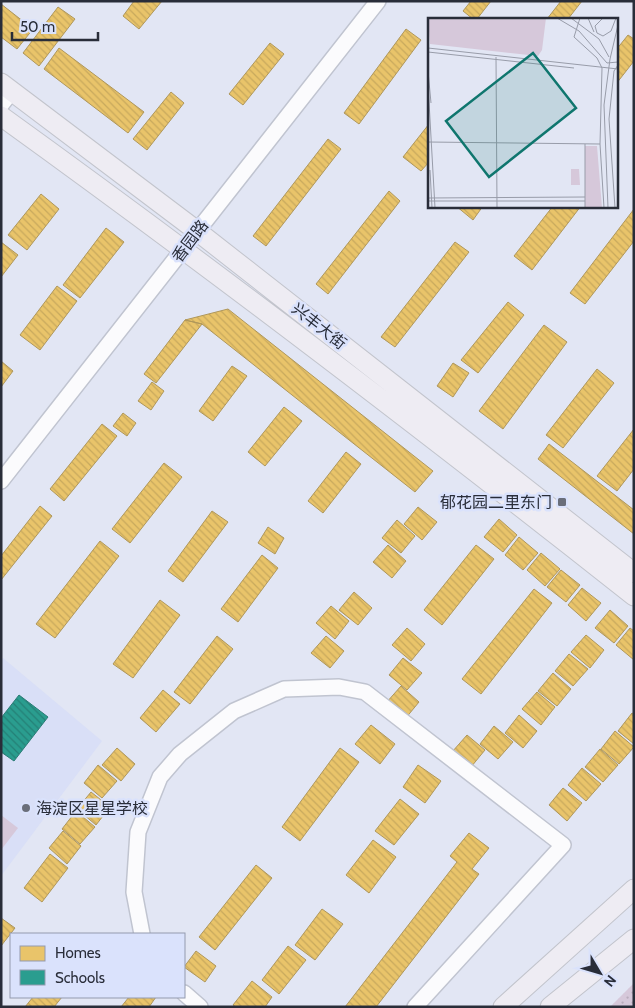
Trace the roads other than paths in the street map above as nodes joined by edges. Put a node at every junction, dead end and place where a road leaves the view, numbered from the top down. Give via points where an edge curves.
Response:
1 (378, 1) edge
2 (5, 93) edge
3 (1, 116) edge
4 (198, 231) junction
5 (184, 249) junction
6 (1, 481) edge
7 (634, 573) edge
8 (634, 596) edge
9 (634, 889) edge
10 (142, 933) edge
11 (634, 939) edge
12 (185, 994) edge
13 (200, 1007) edge
14 (414, 1007) edge
15 (502, 1007) edge
16 (550, 1007) edge

1 - 4 street, 香园路
2 - 4 main road, 兴丰大街
3 - 5 main road, 兴丰大街
4 - 5 street, 香园路
4 - 7 main road, 兴丰大街
5 - 6 street, 香园路
5 - 8 main road, 兴丰大街
9 - 15 main road
10 - 14 street via 134,892 138,832 160,777 180,754 234,711 284,689 339,687 365,692 563,846
11 - 16 main road
12 - 13 street

